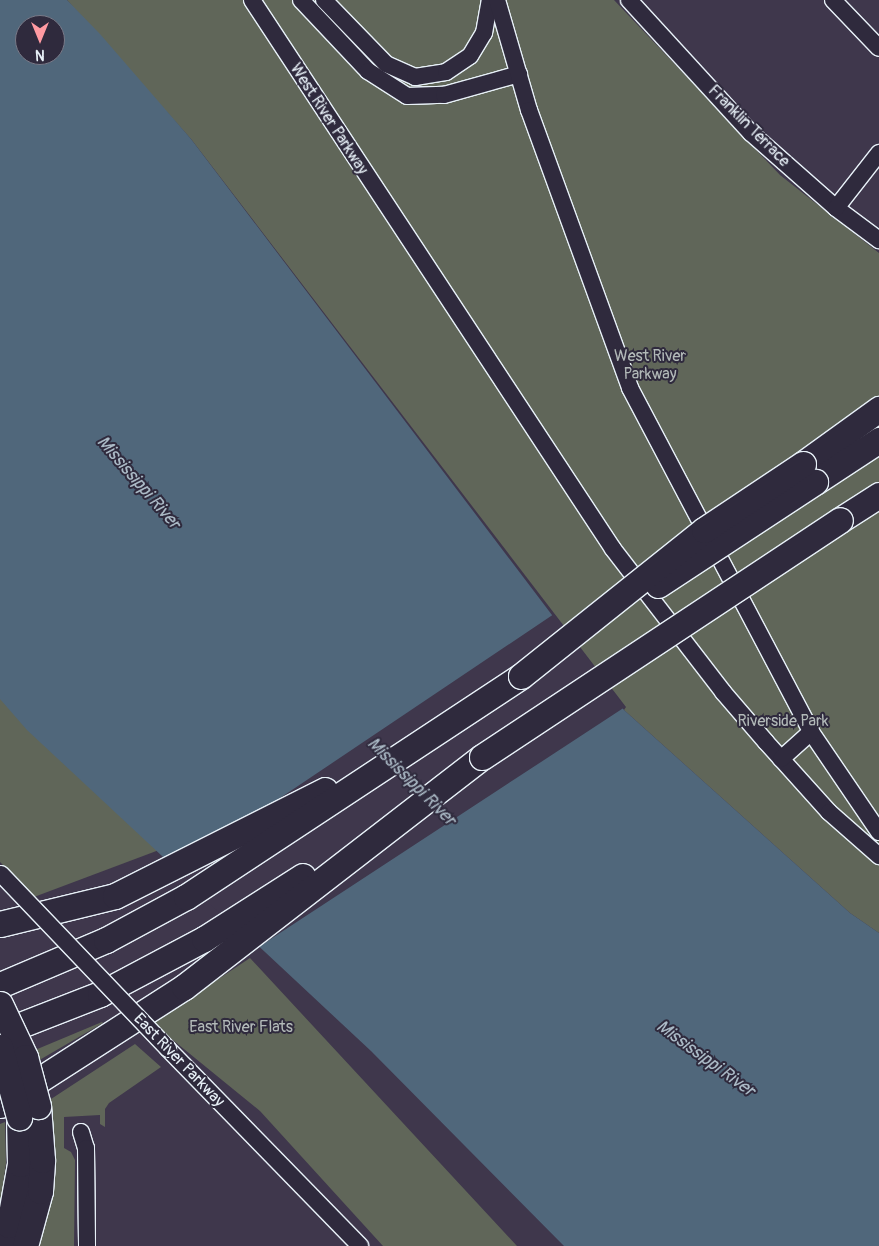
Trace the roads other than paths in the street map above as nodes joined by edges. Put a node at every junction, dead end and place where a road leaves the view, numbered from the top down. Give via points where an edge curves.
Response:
1 (252, 0) edge
2 (301, 0) edge
3 (324, 0) edge
4 (490, 0) edge
5 (496, 0) edge
6 (629, 0) edge
7 (833, 0) edge
8 (879, 48) edge
9 (519, 74) junction
10 (879, 153) edge
11 (836, 208) junction
12 (879, 240) edge
13 (879, 409) edge
14 (879, 440) edge
15 (809, 473) junction
16 (879, 495) edge
17 (811, 732) junction
18 (422, 742) junction
19 (482, 757) junction
20 (781, 759) junction
21 (879, 832) edge
22 (879, 856) edge
23 (0, 873) edge
24 (0, 924) edge
25 (0, 984) edge
26 (0, 1004) edge
27 (0, 1032) edge
28 (0, 1047) edge
29 (77, 1053) junction
30 (0, 1090) edge
31 (19, 1109) edge
32 (82, 1132) dead end
33 (1, 1246) edge
34 (25, 1246) edge
35 (87, 1246) edge
36 (360, 1246) edge

1 - 20 street, West River Parkway via 613,549 723,692
2 - 9 street via 368,71 407,96 444,95
3 - 4 street via 386,64 415,77 446,72 470,56 484,33
5 - 9 street
6 - 11 street, Franklin Terrace via 751,133
7 - 8 street
9 - 17 street via 630,388
10 - 11 street
11 - 12 street, Franklin Terrace
13 - 15 highway
14 - 15 highway
15 - 18 highway, bridge
16 - 19 highway, bridge
17 - 20 street
17 - 21 street
18 - 24 highway via 115,896
18 - 25 highway via 222,874 136,924 50,965
19 - 27 highway via 250,912 164,961 82,1002
19 - 29 highway via 184,986
20 - 22 street, West River Parkway via 829,812
23 - 36 street, East River Parkway, bridge
26 - 31 highway, bridge via 25,1057
28 - 31 highway, bridge
29 - 30 highway
29 - 31 highway
31 - 33 highway via 20,1164 9,1225
31 - 34 highway via 42,1150 40,1183
32 - 35 street via 86,1148

